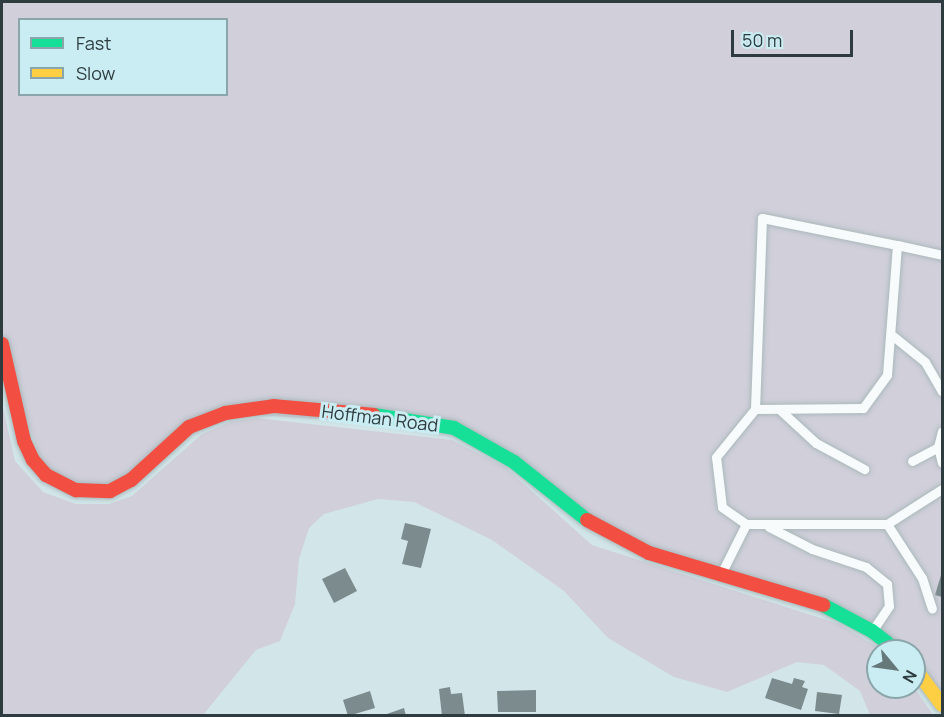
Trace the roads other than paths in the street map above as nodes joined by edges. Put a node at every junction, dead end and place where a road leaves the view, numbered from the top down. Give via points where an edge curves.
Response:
1 (897, 245) junction
2 (942, 255) edge
3 (893, 336) junction
4 (2, 344) edge
5 (942, 392) edge
6 (755, 409) junction
7 (779, 409) junction
8 (942, 431) edge
9 (938, 447) junction
10 (912, 461) dead end
11 (942, 463) edge
12 (864, 469) dead end
13 (942, 489) edge
14 (746, 524) junction
15 (887, 524) junction
16 (766, 526) junction
17 (721, 574) junction
18 (932, 608) dead end
19 (872, 631) junction
20 (882, 639) edge
21 (926, 683) edge
22 (942, 705) edge

1 - 2 lane
1 - 3 lane
1 - 6 lane via 762,218
3 - 5 lane via 925,362
3 - 7 lane via 887,375 863,408
4 - 17 street, Hoffman Road via 24,441 33,460 46,475 76,490 110,491 131,480 189,427 225,413 274,406 388,416 454,428 514,462 596,527 649,553
6 - 7 lane
6 - 14 lane via 716,457 722,507
7 - 12 lane via 816,443
8 - 9 lane
9 - 10 lane
9 - 11 lane
13 - 15 lane
14 - 16 lane
14 - 17 lane
15 - 16 lane
15 - 18 lane via 922,578
16 - 19 lane via 812,549 866,567 887,584 889,606
17 - 19 street, Hoffman Road via 827,606
19 - 20 street, Hoffman Road
21 - 22 street

